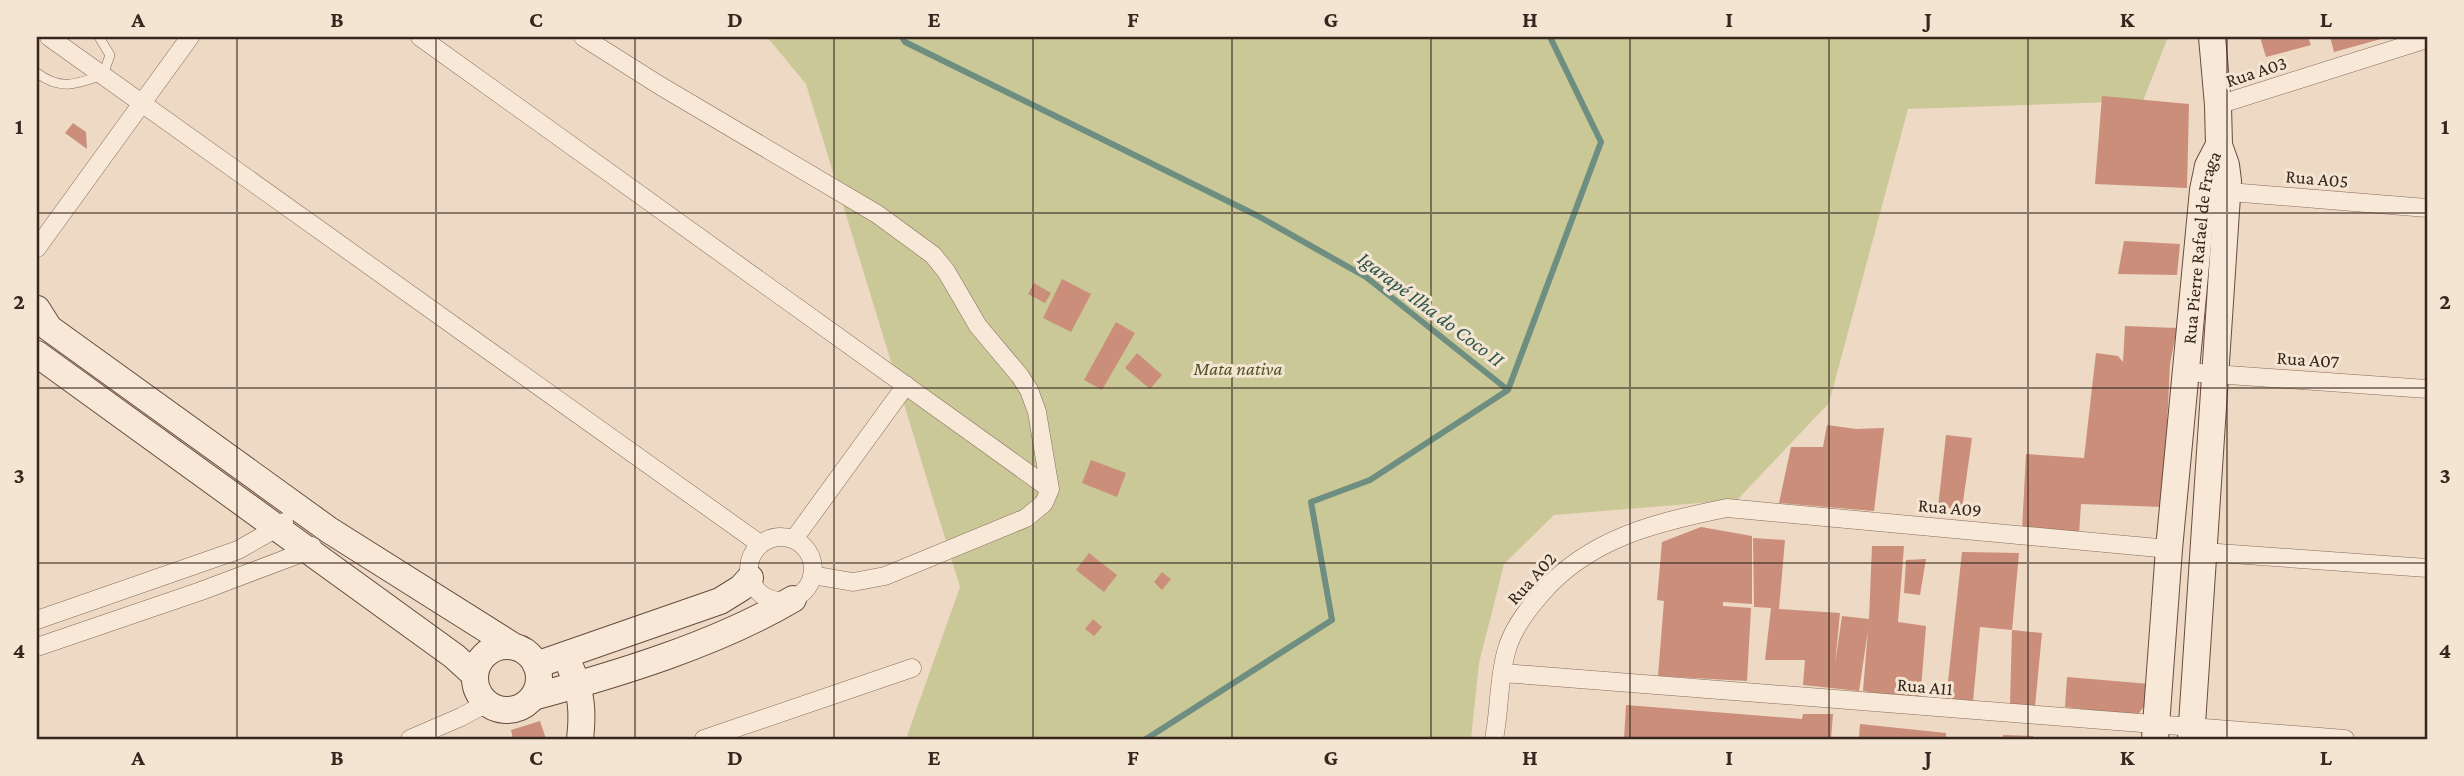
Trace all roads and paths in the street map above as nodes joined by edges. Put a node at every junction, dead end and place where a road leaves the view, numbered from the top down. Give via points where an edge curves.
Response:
1 (49, 37) edge
2 (99, 37) edge
3 (190, 37) edge
4 (420, 37) edge
5 (583, 37) edge
6 (2212, 37) edge
7 (2427, 39) edge
8 (37, 73) edge
9 (103, 75) junction
10 (142, 102) junction
11 (2218, 105) junction
12 (2215, 191) junction
13 (2427, 208) edge
14 (37, 248) edge
15 (37, 309) edge
16 (37, 354) edge
17 (2186, 372) junction
18 (2214, 373) junction
19 (906, 385) junction
20 (2427, 389) edge
21 (1050, 489) junction
22 (300, 508) junction
23 (1727, 508) joint
24 (275, 529) junction
25 (329, 530) junction
26 (794, 539) junction
27 (760, 544) junction
28 (2169, 549) junction
29 (307, 551) junction
30 (2204, 552) junction
31 (2427, 568) edge
32 (813, 575) junction
33 (750, 578) junction
34 (793, 599) junction
35 (37, 620) edge
36 (513, 646) junction
37 (37, 647) edge
38 (565, 657) junction
39 (536, 665) junction
40 (912, 668) dead end
41 (1503, 673) junction
42 (475, 675) junction
43 (578, 685) junction
44 (533, 697) junction
45 (487, 703) junction
46 (2155, 732) edge
47 (2191, 734) edge
48 (410, 739) edge
49 (580, 739) edge
50 (704, 739) edge
51 (1494, 739) edge
52 (2345, 739) edge

1 - 9 street
2 - 9 lane via 110,55
3 - 10 street
4 - 19 street
5 - 21 street via 877,214 933,255 978,326 1029,390
6 - 11 street
7 - 11 street, Rua A03
8 - 9 lane via 49,82 74,85
9 - 10 street
10 - 14 street
10 - 27 street
11 - 12 street, Rua Pierre Rafael de Fraga via 2219,145 2208,166
12 - 13 street, Rua A05
12 - 17 street, Rua Pierre Rafael de Fraga
12 - 18 street, Rua Pierre Rafael de Fraga
15 - 22 street via 49,328
16 - 24 street
17 - 18 street, Rua A07
17 - 28 street, Rua Pierre Rafael de Fraga
18 - 20 street, Rua A07
18 - 30 street, Rua Pierre Rafael de Fraga
19 - 21 street
19 - 26 street
21 - 32 street via 1044,503 1026,518 884,576 853,582
22 - 24 street
22 - 25 street
23 - 28 street, Rua A09
23 - 41 street, Rua A02 via 1667,520 1576,560 1528,609 1512,635
24 - 29 street
24 - 35 street via 226,554
25 - 29 street
25 - 36 street
26 - 27 street via 776,537
26 - 32 street via 809,554
27 - 33 street via 750,559
28 - 46 street, Rua Pierre Rafael de Fraga
29 - 37 street
29 - 42 street
30 - 31 street
30 - 47 street, Rua Pierre Rafael de Fraga
32 - 34 street
33 - 34 street via 754,587 772,600
33 - 38 street via 720,601
34 - 43 street via 741,627
36 - 39 street
36 - 42 street via 483,656
38 - 39 street
38 - 43 street
39 - 44 street via 538,683
40 - 50 street
41 - 46 street, Rua A11
41 - 51 street, Rua A02
42 - 45 street
43 - 44 street
43 - 49 street
44 - 45 street via 511,710
45 - 48 street
46 - 47 street, Rua A11
47 - 52 street, Rua A11

